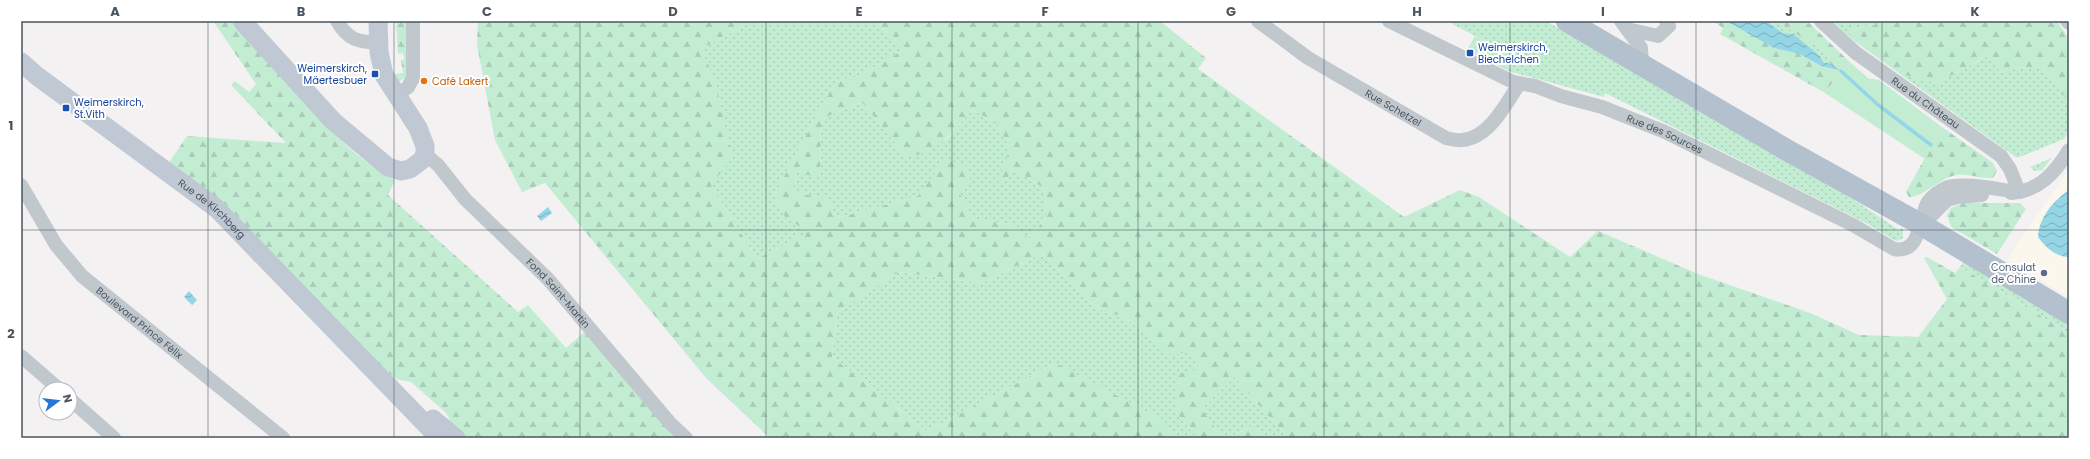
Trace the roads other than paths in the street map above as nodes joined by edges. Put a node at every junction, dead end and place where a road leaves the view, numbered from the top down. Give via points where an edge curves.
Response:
1 (242, 21) edge
2 (337, 21) edge
3 (378, 21) edge
4 (412, 21) edge
5 (1258, 21) edge
6 (1389, 21) edge
7 (1567, 21) edge
8 (1666, 21) edge
9 (1821, 21) edge
10 (2067, 21) edge
11 (2069, 23) edge
12 (1624, 25) edge
13 (379, 42) junction
14 (21, 62) edge
15 (1642, 66) junction
16 (1519, 84) junction
17 (396, 96) junction
18 (2069, 150) edge
19 (425, 154) junction
20 (21, 185) edge
21 (2019, 192) junction
22 (1922, 225) junction
23 (2069, 313) edge
24 (21, 356) edge
25 (382, 378) junction
26 (50, 381) edge
27 (78, 406) edge
28 (114, 438) edge
29 (283, 438) edge
30 (439, 438) edge
31 (456, 438) edge
32 (686, 438) edge

1 - 19 main road via 333,121 388,167 401,171 410,169 422,160
2 - 13 street via 346,34 358,41
3 - 13 main road
4 - 17 street via 413,78 408,87
5 - 16 street, Rue Schetzel via 1308,58 1446,138 1462,140 1476,136 1489,126
6 - 16 street, Rue des Sources
7 - 15 main road
8 - 12 street via 1669,26 1658,36
9 - 21 street, Rue du Château via 1856,53 2001,156 2010,169
10 - 11 street
12 - 15 street via 1641,48
13 - 17 main road via 384,75
14 - 25 main road, Rue de Kirchberg via 216,208
15 - 22 main road
16 - 22 street, Rue des Sources via 1535,86 1602,107 1665,132 1853,225 1894,249 1900,250 1913,244
17 - 19 main road via 420,132
18 - 21 street, Rue des Sources via 2050,177 2036,187
19 - 32 street, Fond Saint-Martin via 438,165 465,199 548,280 670,423
20 - 29 street, Boulevard Prince Félix via 56,245 82,276
21 - 22 street, Rue des Sources via 1947,200
22 - 23 main road
24 - 26 street
25 - 30 main road, Rue de Kirchberg
25 - 31 main road, Rue de Kirchberg
27 - 28 street

